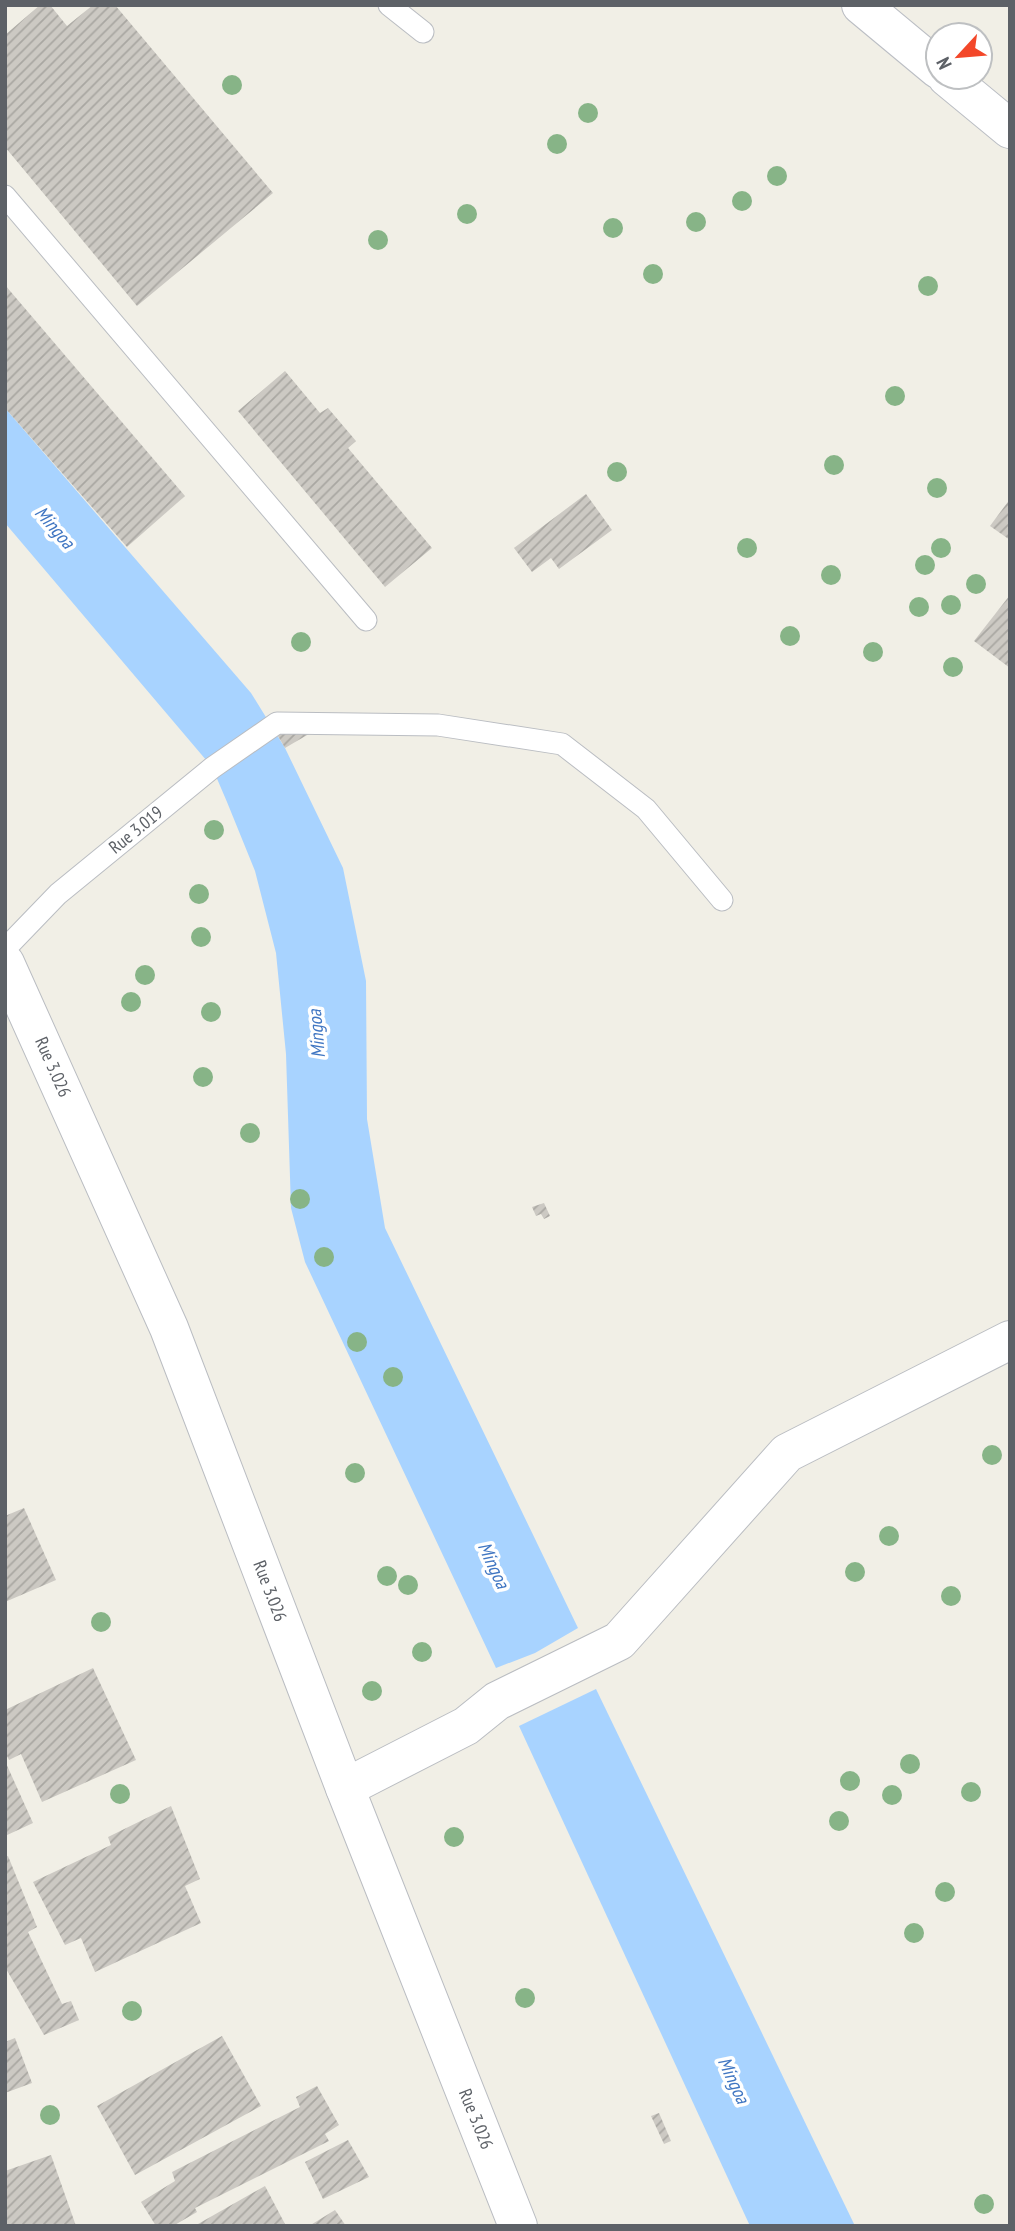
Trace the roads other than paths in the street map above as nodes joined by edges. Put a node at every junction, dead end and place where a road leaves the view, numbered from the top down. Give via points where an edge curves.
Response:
1 (389, 5) edge
2 (861, 5) edge
3 (423, 32) dead end
4 (924, 57) edge
5 (964, 91) edge
6 (1010, 129) edge
7 (5, 196) edge
8 (366, 620) dead end
9 (722, 901) dead end
10 (5, 949) edge
11 (5, 963) edge
12 (1010, 1340) edge
13 (345, 1788) junction
14 (518, 2226) edge

1 - 3 lane
2 - 4 street
5 - 6 street
7 - 8 lane
9 - 10 lane, Rue 3.019 via 646,809 562,744 438,725 277,723 212,768 58,894
11 - 13 street, Rue 3.026 via 169,1328
12 - 13 street via 787,1453 619,1641 498,1701 466,1726
13 - 14 street, Rue 3.026

